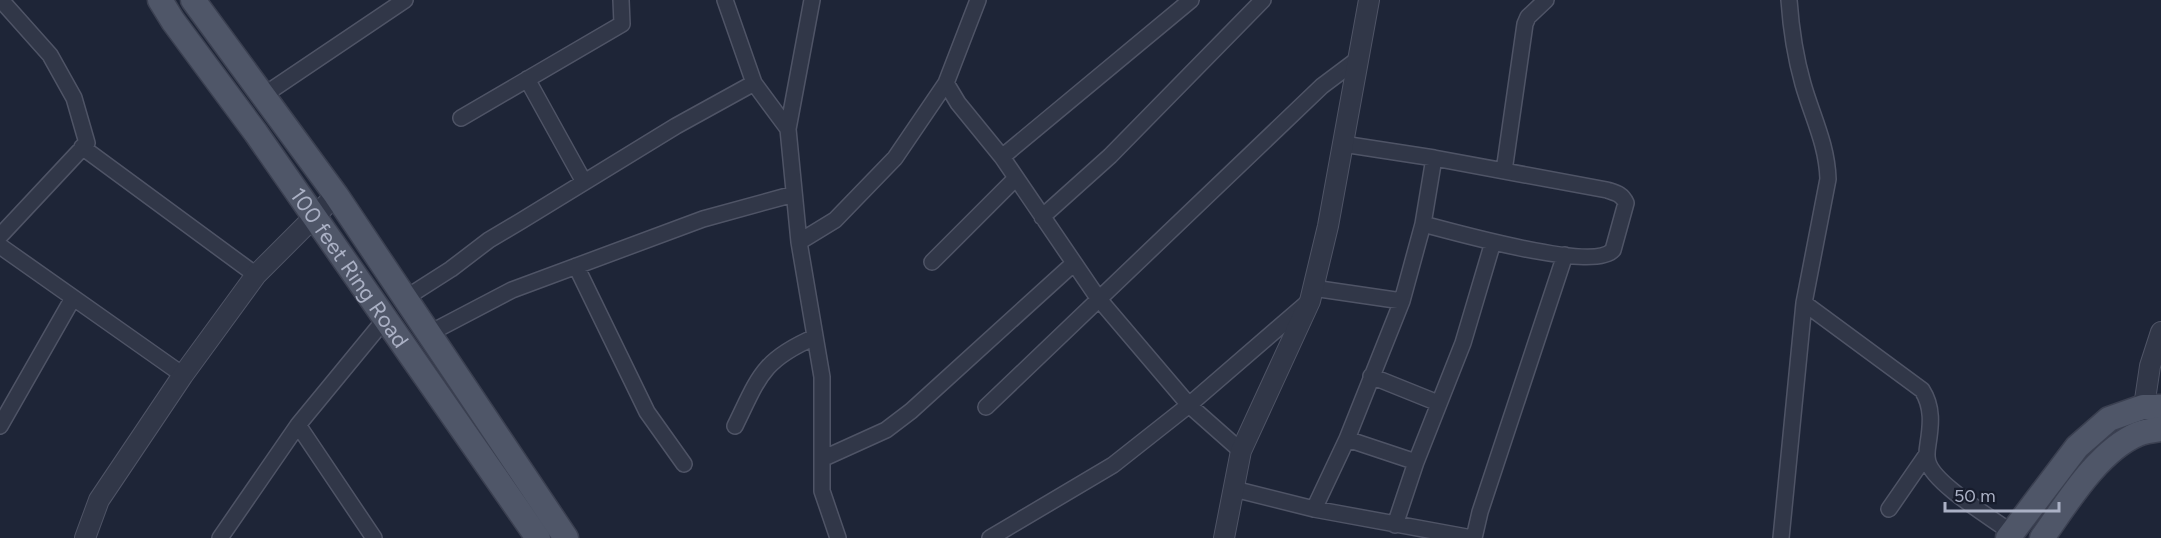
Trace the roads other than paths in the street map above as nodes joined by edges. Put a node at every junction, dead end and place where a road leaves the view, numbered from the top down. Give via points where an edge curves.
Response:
1 (1, 0) edge
2 (160, 0) edge
3 (193, 0) edge
4 (405, 0) edge
5 (621, 0) edge
6 (725, 0) edge
7 (812, 0) edge
8 (978, 0) edge
9 (1191, 0) edge
10 (1263, 0) edge
11 (1369, 0) edge
12 (1546, 0) edge
13 (1789, 0) edge
14 (1358, 59) junction
15 (527, 79) junction
16 (754, 83) junction
17 (945, 83) junction
18 (264, 95) junction
19 (460, 118) dead end
20 (788, 129) junction
21 (1343, 144) junction
22 (82, 147) junction
23 (1002, 157) junction
24 (1434, 158) junction
25 (1504, 171) junction
26 (1016, 178) junction
27 (584, 182) junction
28 (794, 194) junction
29 (336, 195) junction
30 (314, 216) junction
31 (1042, 217) junction
32 (1423, 224) junction
33 (0, 236) edge
34 (799, 242) junction
35 (1493, 242) junction
36 (0, 246) edge
37 (1565, 255) junction
38 (932, 262) dead end
39 (1073, 264) junction
40 (576, 266) junction
41 (256, 275) junction
42 (1311, 294) junction
43 (73, 297) junction
44 (404, 298) junction
45 (1098, 298) junction
46 (1402, 301) junction
47 (1804, 303) junction
48 (386, 318) junction
49 (2161, 332) edge
50 (428, 333) junction
51 (815, 337) junction
52 (183, 375) junction
53 (1371, 376) junction
54 (1438, 403) junction
55 (1189, 405) junction
56 (986, 406) dead end
57 (2152, 407) edge
58 (298, 425) junction
59 (0, 426) edge
60 (735, 426) dead end
61 (2151, 431) edge
62 (1347, 439) junction
63 (1241, 451) junction
64 (1927, 454) junction
65 (822, 459) junction
66 (1416, 462) junction
67 (684, 464) dead end
68 (1234, 489) junction
69 (1314, 509) junction
70 (1889, 509) dead end
71 (1395, 525) junction
72 (368, 534) edge
73 (2010, 535) edge
74 (85, 538) edge
75 (220, 538) edge
76 (538, 538) edge
77 (566, 538) edge
78 (838, 538) edge
79 (990, 538) edge
80 (1224, 538) edge
81 (1473, 538) edge
82 (1781, 538) edge
83 (2042, 538) edge

1 - 22 street via 50,55 74,98 87,143
2 - 30 main road, 100 feet Ring Road
3 - 18 main road, 100 feet Ring Road
4 - 18 street
5 - 15 street via 622,24
6 - 16 street
7 - 20 street
8 - 17 street
9 - 23 street
10 - 31 street via 1110,156
11 - 14 street
12 - 25 street via 1525,24
13 - 47 street via 1791,33 1803,84 1824,144 1828,179
14 - 21 street
14 - 45 street via 1322,86
15 - 19 street
15 - 27 street
16 - 20 street
16 - 27 street
17 - 23 street
17 - 34 street via 895,158 835,220
18 - 29 main road, 100 feet Ring Road
20 - 28 street
21 - 24 street
21 - 42 street
22 - 33 street
22 - 41 street
23 - 26 street
24 - 25 street
24 - 32 street
25 - 37 street via 1607,190 1623,197 1625,209 1613,250 1594,257
26 - 31 street
26 - 38 street
27 - 44 street
28 - 34 street
28 - 40 street via 703,219
29 - 30 street
29 - 44 main road, 100 feet Ring Road
30 - 41 street
30 - 48 main road, 100 feet Ring Road
31 - 39 street
32 - 35 street
32 - 46 street
34 - 51 street
35 - 37 street
35 - 54 street via 1463,343
36 - 43 street
37 - 81 street
39 - 45 street
39 - 65 street via 911,411 886,430
40 - 50 street via 512,290
40 - 67 street via 647,412
41 - 52 street
42 - 46 street
42 - 55 street
42 - 63 street
43 - 52 street
43 - 59 street
44 - 50 main road, 100 feet Ring Road
45 - 55 street
45 - 56 street
46 - 53 street
47 - 64 street via 1922,390 1931,413
47 - 82 street
48 - 58 street
48 - 76 main road, 100 feet Ring Road
49 - 57 street via 2150,366
50 - 77 main road, 100 feet Ring Road
51 - 60 street via 774,360 759,377
51 - 65 street via 822,377
52 - 74 street via 99,500
53 - 54 street
53 - 62 street
54 - 66 street
55 - 63 street
55 - 79 street via 1113,465
57 - 61 street
57 - 73 main road via 2109,419 2077,447
58 - 72 street
58 - 75 street
61 - 83 main road via 2124,441 2104,459 2074,492
62 - 66 street
62 - 69 street
63 - 68 street
64 - 70 street
64 - 73 street via 1936,477
65 - 78 street via 822,491
66 - 71 street
68 - 69 street
68 - 80 street
69 - 71 street
71 - 81 street

